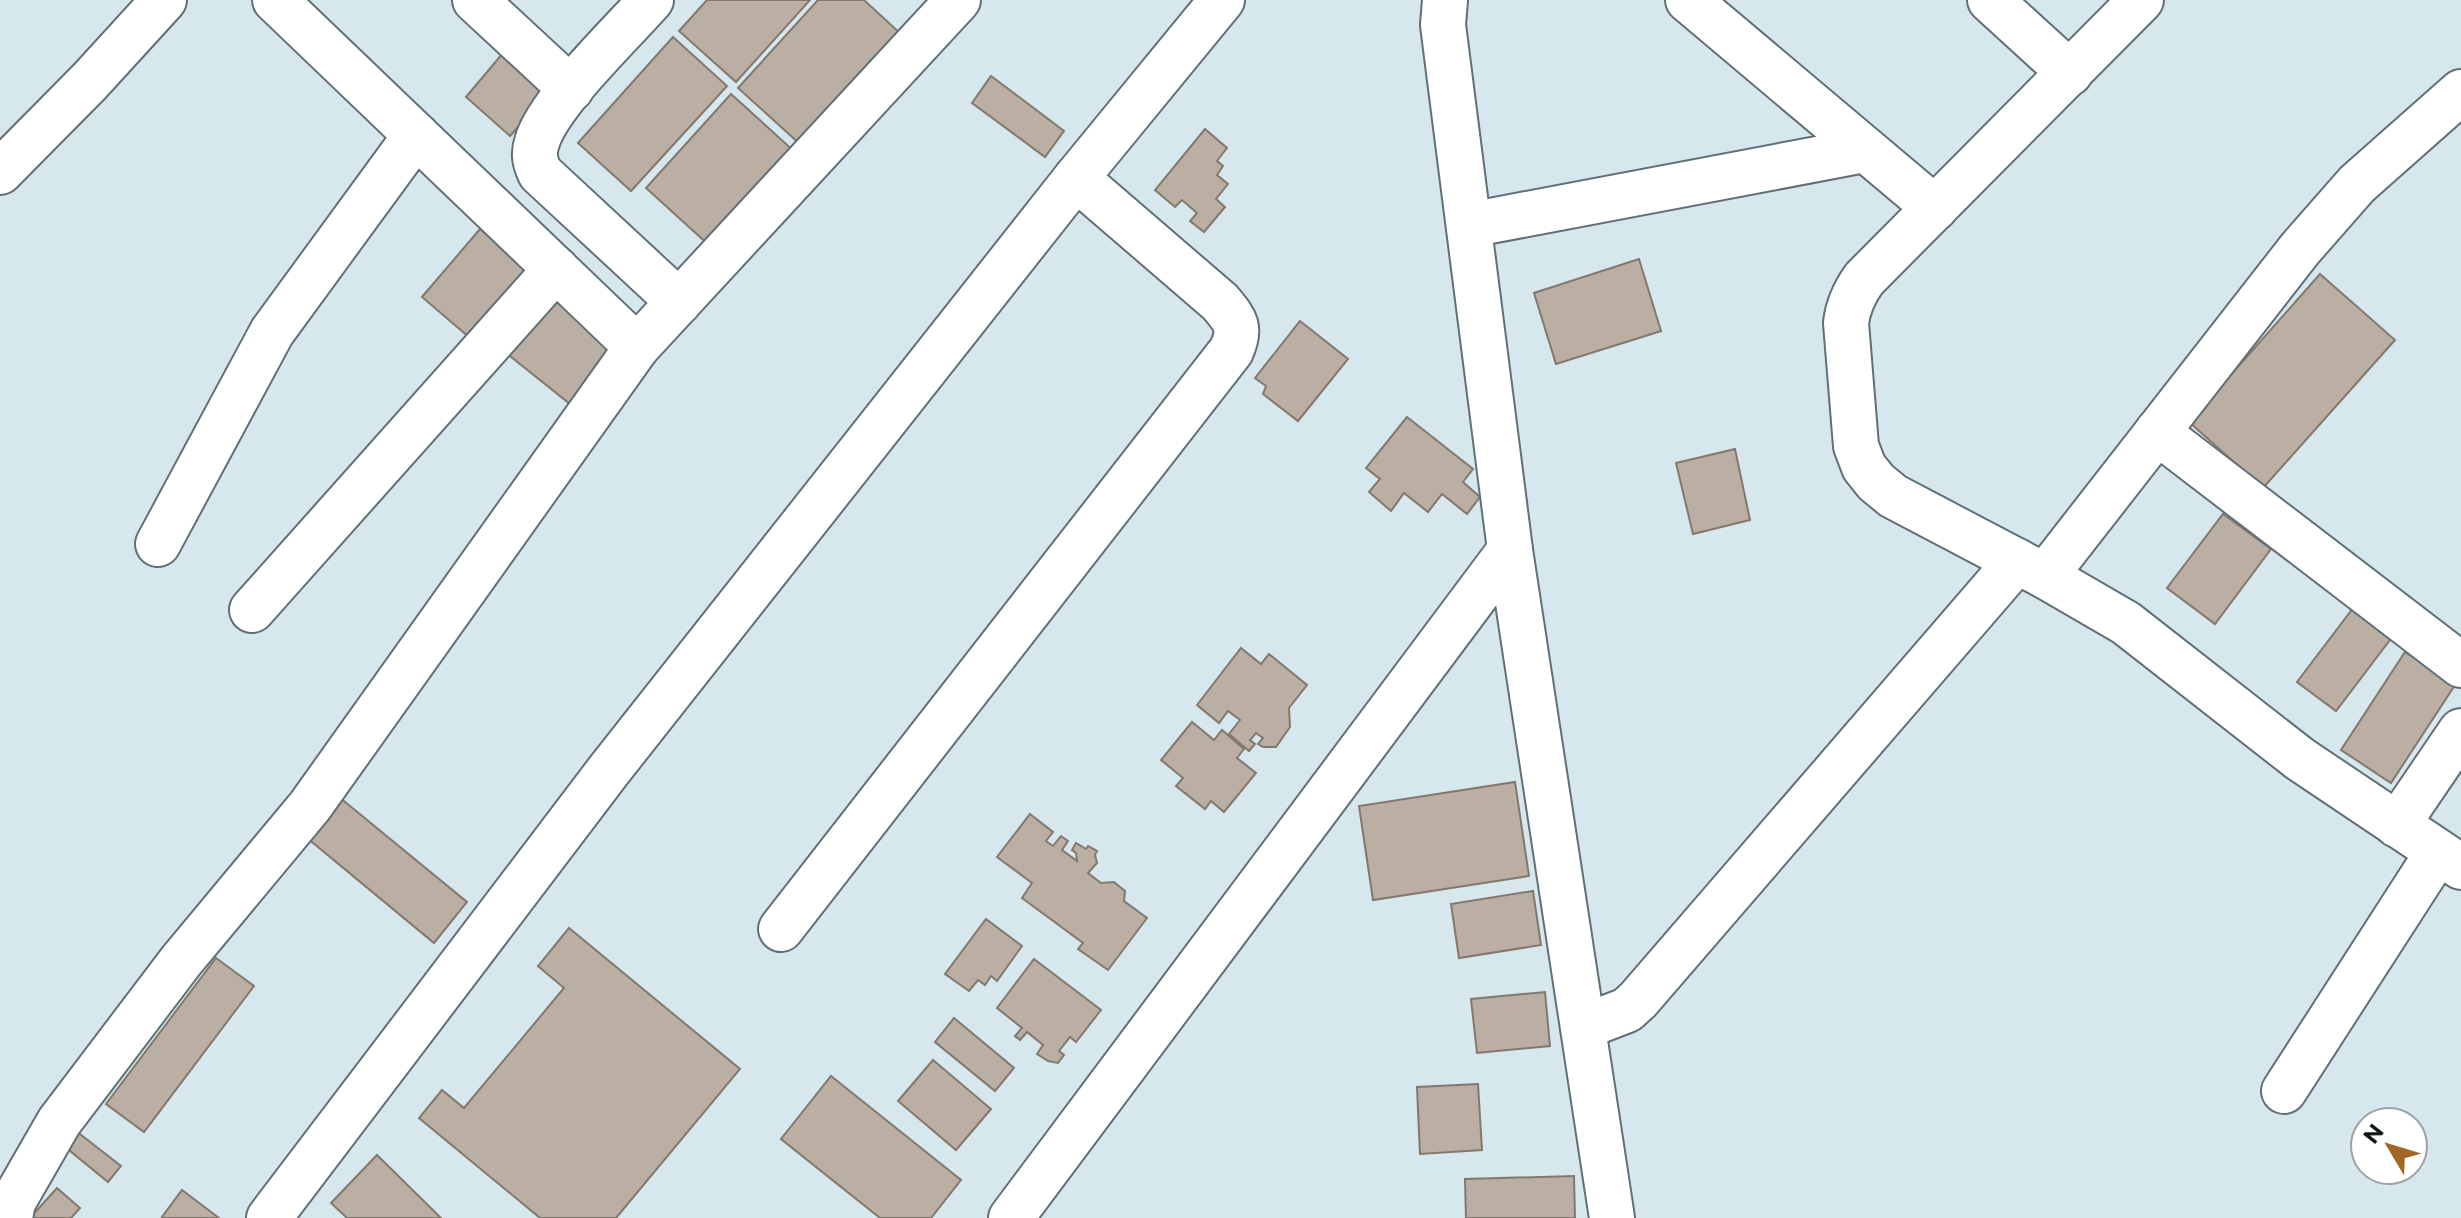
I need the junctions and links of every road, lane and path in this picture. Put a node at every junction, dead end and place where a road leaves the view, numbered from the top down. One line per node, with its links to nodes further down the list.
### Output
1 (164, 0): 16 (street)
2 (275, 0): 14 (street)
3 (475, 0): 12 (street)
4 (651, 0): 12 (street)
5 (958, 0): 21 (street)
6 (1222, 0): 17 (street)
7 (1445, 0): 19 (street)
8 (1688, 0): 15 (street)
9 (1990, 0): 11 (street)
10 (2141, 0): 11 (street)
11 (2070, 73): 18 (street)
12 (571, 89): 21 (street)
13 (2461, 92): 23 (street)
14 (416, 135): 20 (street); 24 (street)
15 (1865, 150): 18 (street); 19 (street)
16 (0, 172)
17 (1076, 178): 32 (street); 36 (street)
18 (1935, 208): 26 (street)
19 (1469, 225): 25 (street)
20 (556, 269): 22 (street); 27 (street)
21 (679, 302): 22 (street)
22 (637, 347): 35 (street)
23 (2157, 432): 26 (street); 28 (street)
24 (158, 544)
25 (1510, 550): 33 (street); 37 (street)
26 (2031, 569): 30 (street); 33 (street)
27 (252, 610)
28 (2461, 665)
29 (2461, 731): 30 (street)
30 (2397, 825): 31 (street)
31 (2450, 860): 34 (street)
32 (781, 929)
33 (1583, 1027): 38 (street)
34 (2284, 1091)
35 (5, 1218)
36 (269, 1218)
37 (1011, 1218)
38 (1612, 1218)

